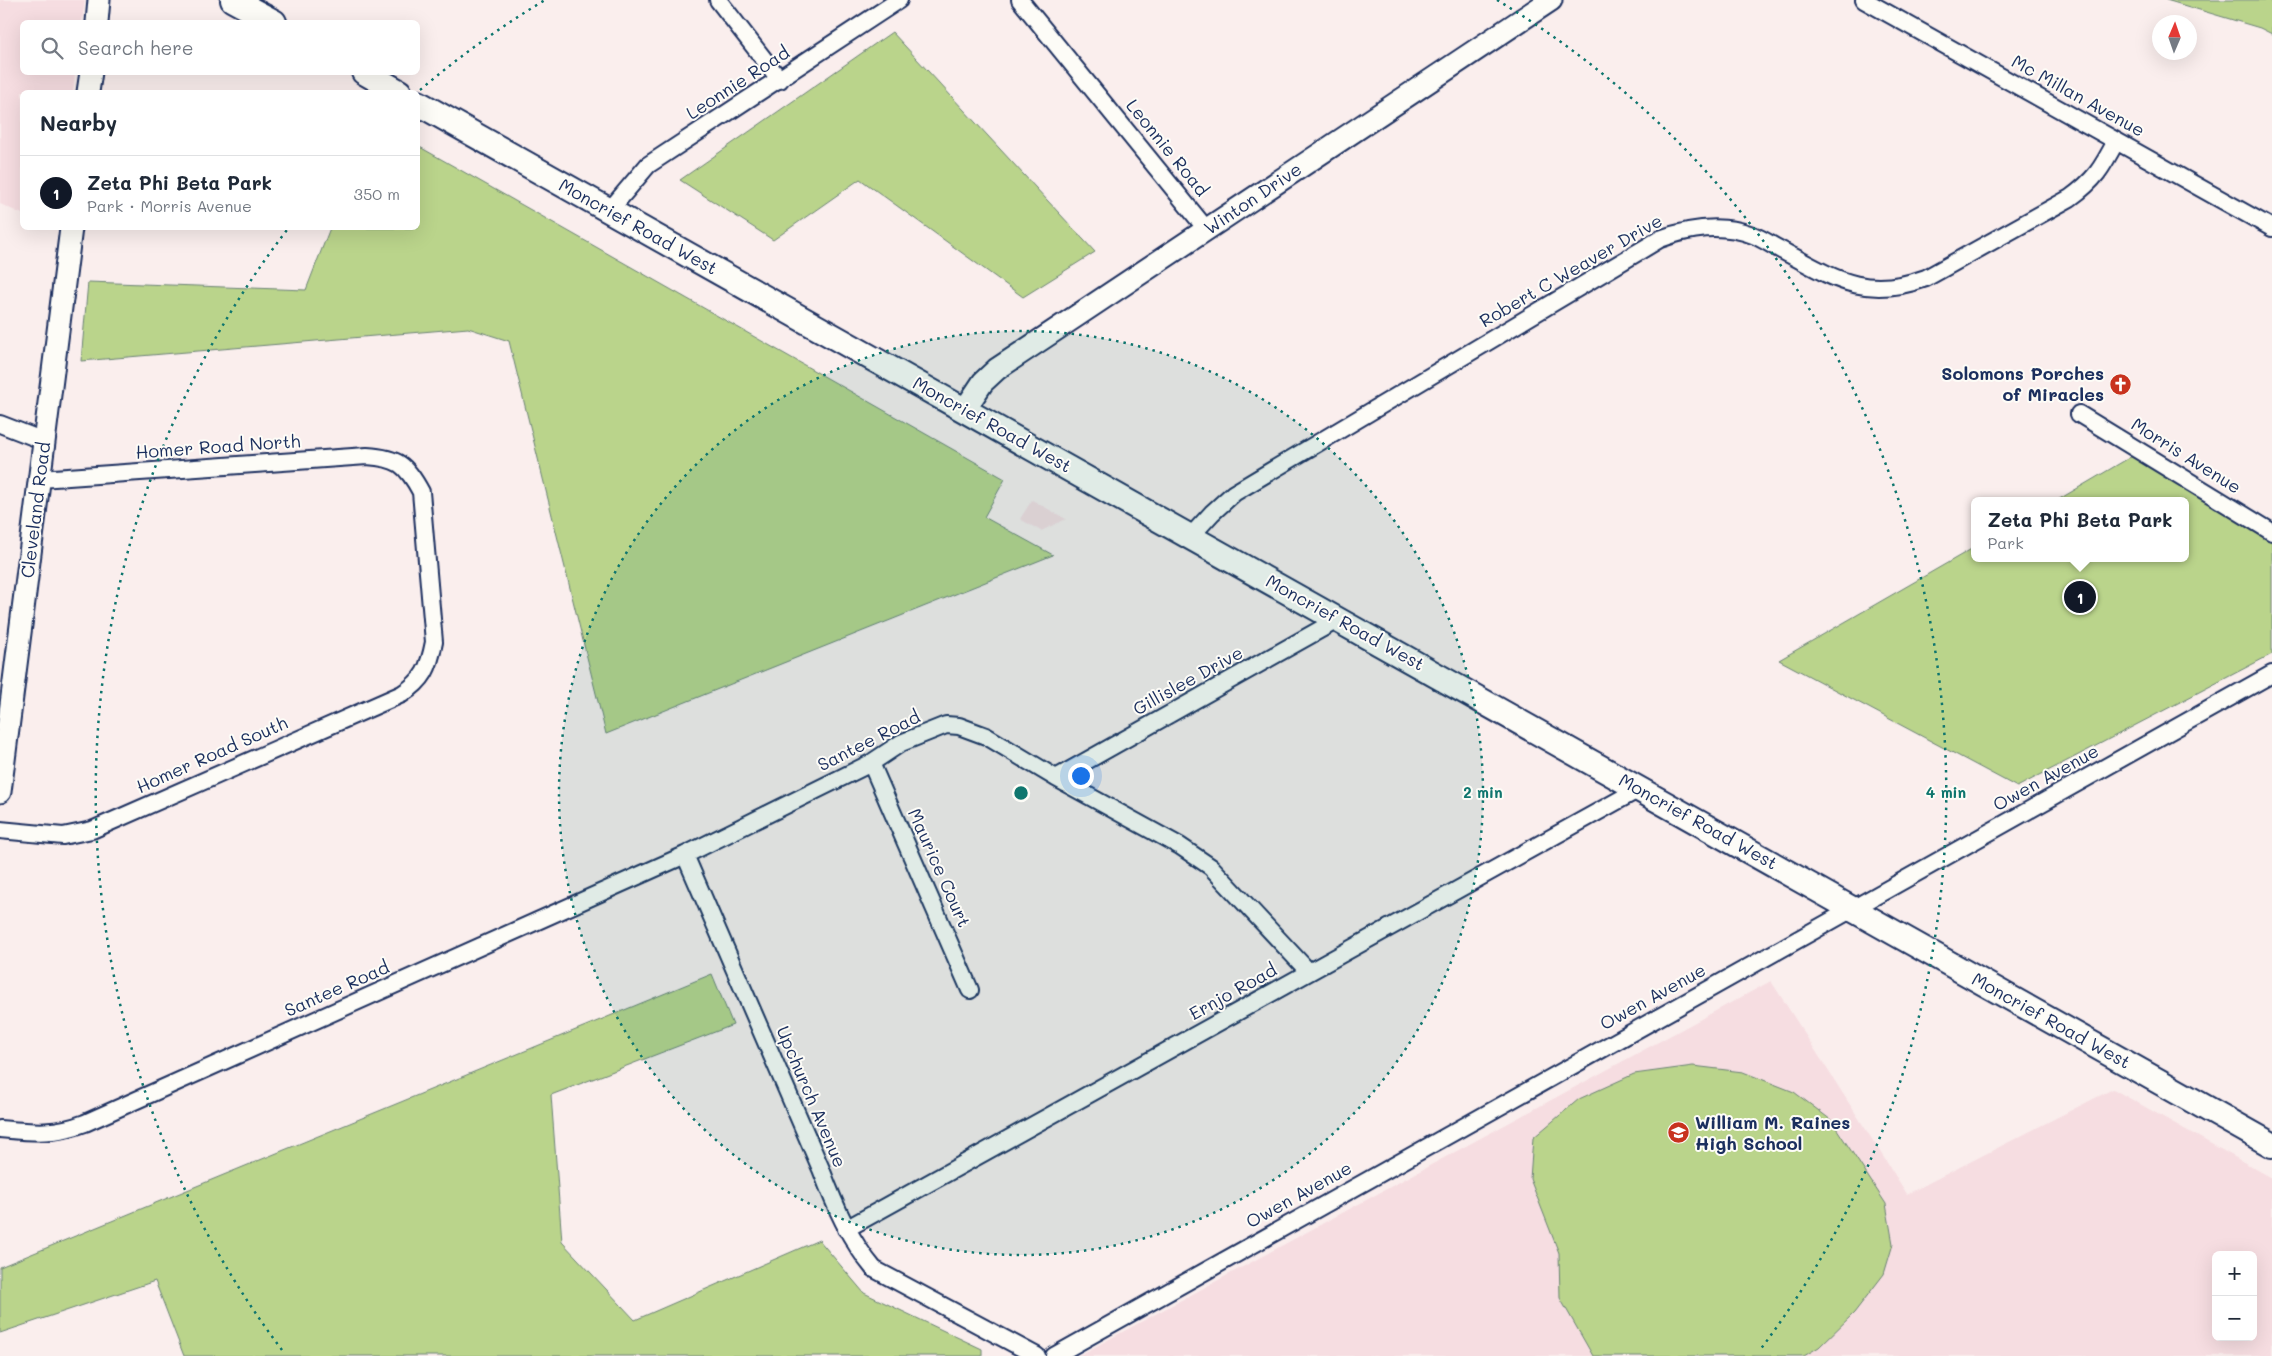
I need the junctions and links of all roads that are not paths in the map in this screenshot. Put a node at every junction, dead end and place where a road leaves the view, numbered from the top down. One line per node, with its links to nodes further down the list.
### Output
1 (99, 0): 8 (street)
2 (233, 0): 9 (main road)
3 (718, 0): 12 (street)
4 (899, 0): 12 (street, Leonnie Road)
5 (1020, 0): 20 (street, Leonnie Road)
6 (1551, 0): 20 (street, Winton Drive)
7 (1864, 0): 16 (street, Mc Millan Avenue)
8 (97, 20)
9 (270, 20)
10 (91, 75): 13 (street)
11 (369, 75): 14 (main road)
12 (780, 80): 17 (street, Leonnie Road)
13 (88, 90)
14 (396, 90)
15 (420, 104): 17 (main road, Moncrief Road West)
16 (2116, 141): 18 (street, Mc Millan Avenue); 27 (street, Robert C Weaver Drive)
17 (609, 211): 21 (main road, Moncrief Road West)
18 (2272, 228)
19 (71, 230): 24 (street, Cleveland Road)
20 (1207, 230): 21 (street, Winton Drive)
21 (965, 409): 27 (main road, Moncrief Road West)
22 (2079, 414): 26 (street, Morris Avenue)
23 (0, 424): 24 (street)
24 (44, 442): 25 (street, Cleveland Road)
25 (40, 479): 29 (street, Homer Road North); 34 (street, Cleveland Road)
26 (2272, 532)
27 (1191, 536): 28 (main road, Moncrief Road West)
28 (1339, 619): 32 (street, Gillislee Drive); 33 (main road, Moncrief Road West)
29 (426, 671): 35 (street, Homer Road South)
30 (2272, 674): 37 (street, Owen Avenue)
31 (871, 763): 32 (street, Santee Road); 36 (street, Santee Road); 39 (street, Maurice Court)
32 (1056, 778): 38 (street, Santee Road)
33 (1639, 790): 37 (main road, Moncrief Road West); 38 (street, Ernjo Road)
34 (0, 792)
35 (0, 830)
36 (685, 856): 40 (street, Santee Road); 42 (street, Upchurch Avenue)
37 (1852, 909): 41 (main road, Moncrief Road West); 44 (street, Owen Avenue)
38 (1309, 972): 42 (street, Ernjo Road)
39 (970, 990)
40 (0, 1129)
41 (2272, 1145)
42 (846, 1229): 43 (street, Upchurch Avenue)
43 (1037, 1356)
44 (1054, 1356)

